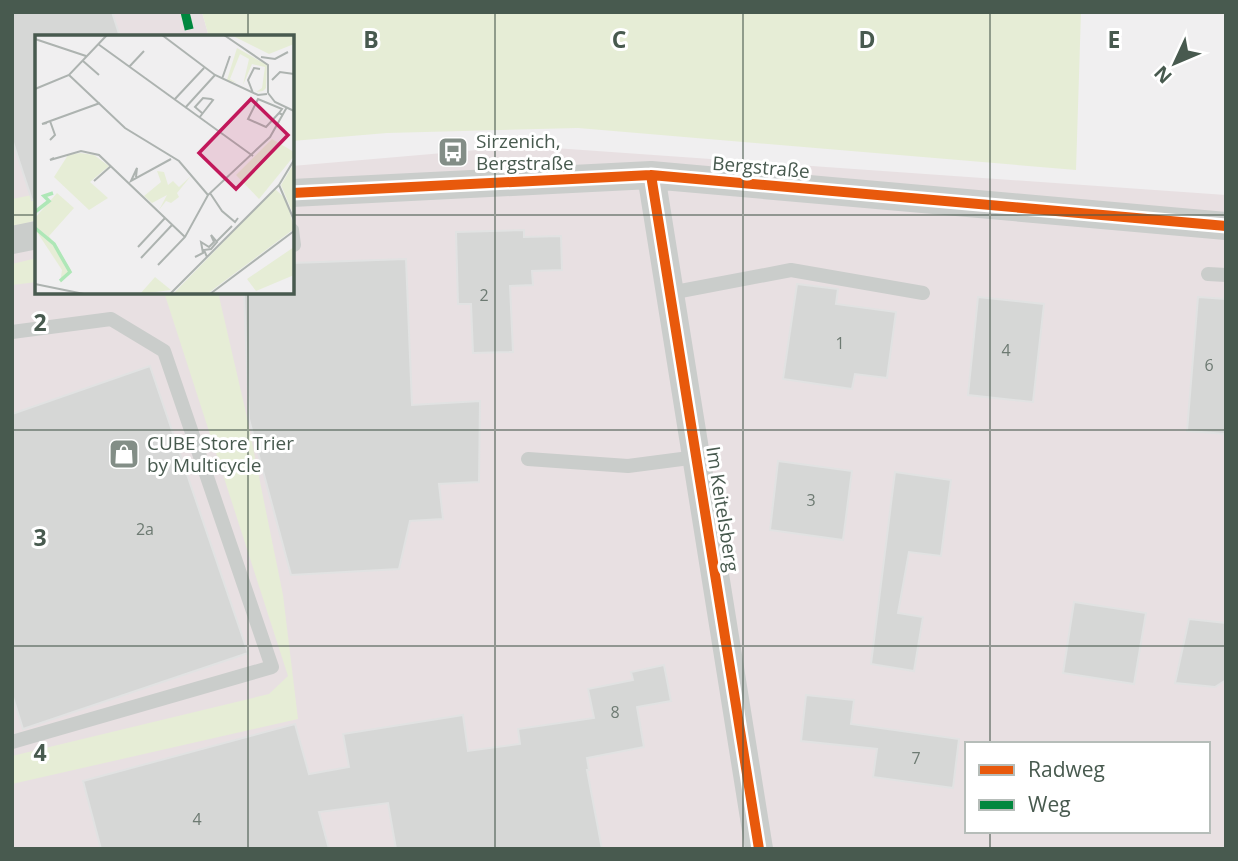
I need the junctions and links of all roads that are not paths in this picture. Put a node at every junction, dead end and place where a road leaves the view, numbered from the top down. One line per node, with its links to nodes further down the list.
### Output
1 (651, 175): 2 (street, Bergstraße); 3 (street, Bergstraße); 8 (street, Im Keitelsberg)
2 (294, 193)
3 (1226, 226)
4 (35, 235): 5 (street)
5 (12, 240)
6 (1208, 274): 7 (lane)
7 (1226, 275)
8 (670, 293): 9 (lane); 11 (street, Im Keitelsberg)
9 (922, 293)
10 (12, 332): 13 (lane)
11 (696, 457): 12 (lane); 14 (street, Im Keitelsberg)
12 (528, 459)
13 (12, 742)
14 (759, 849)

